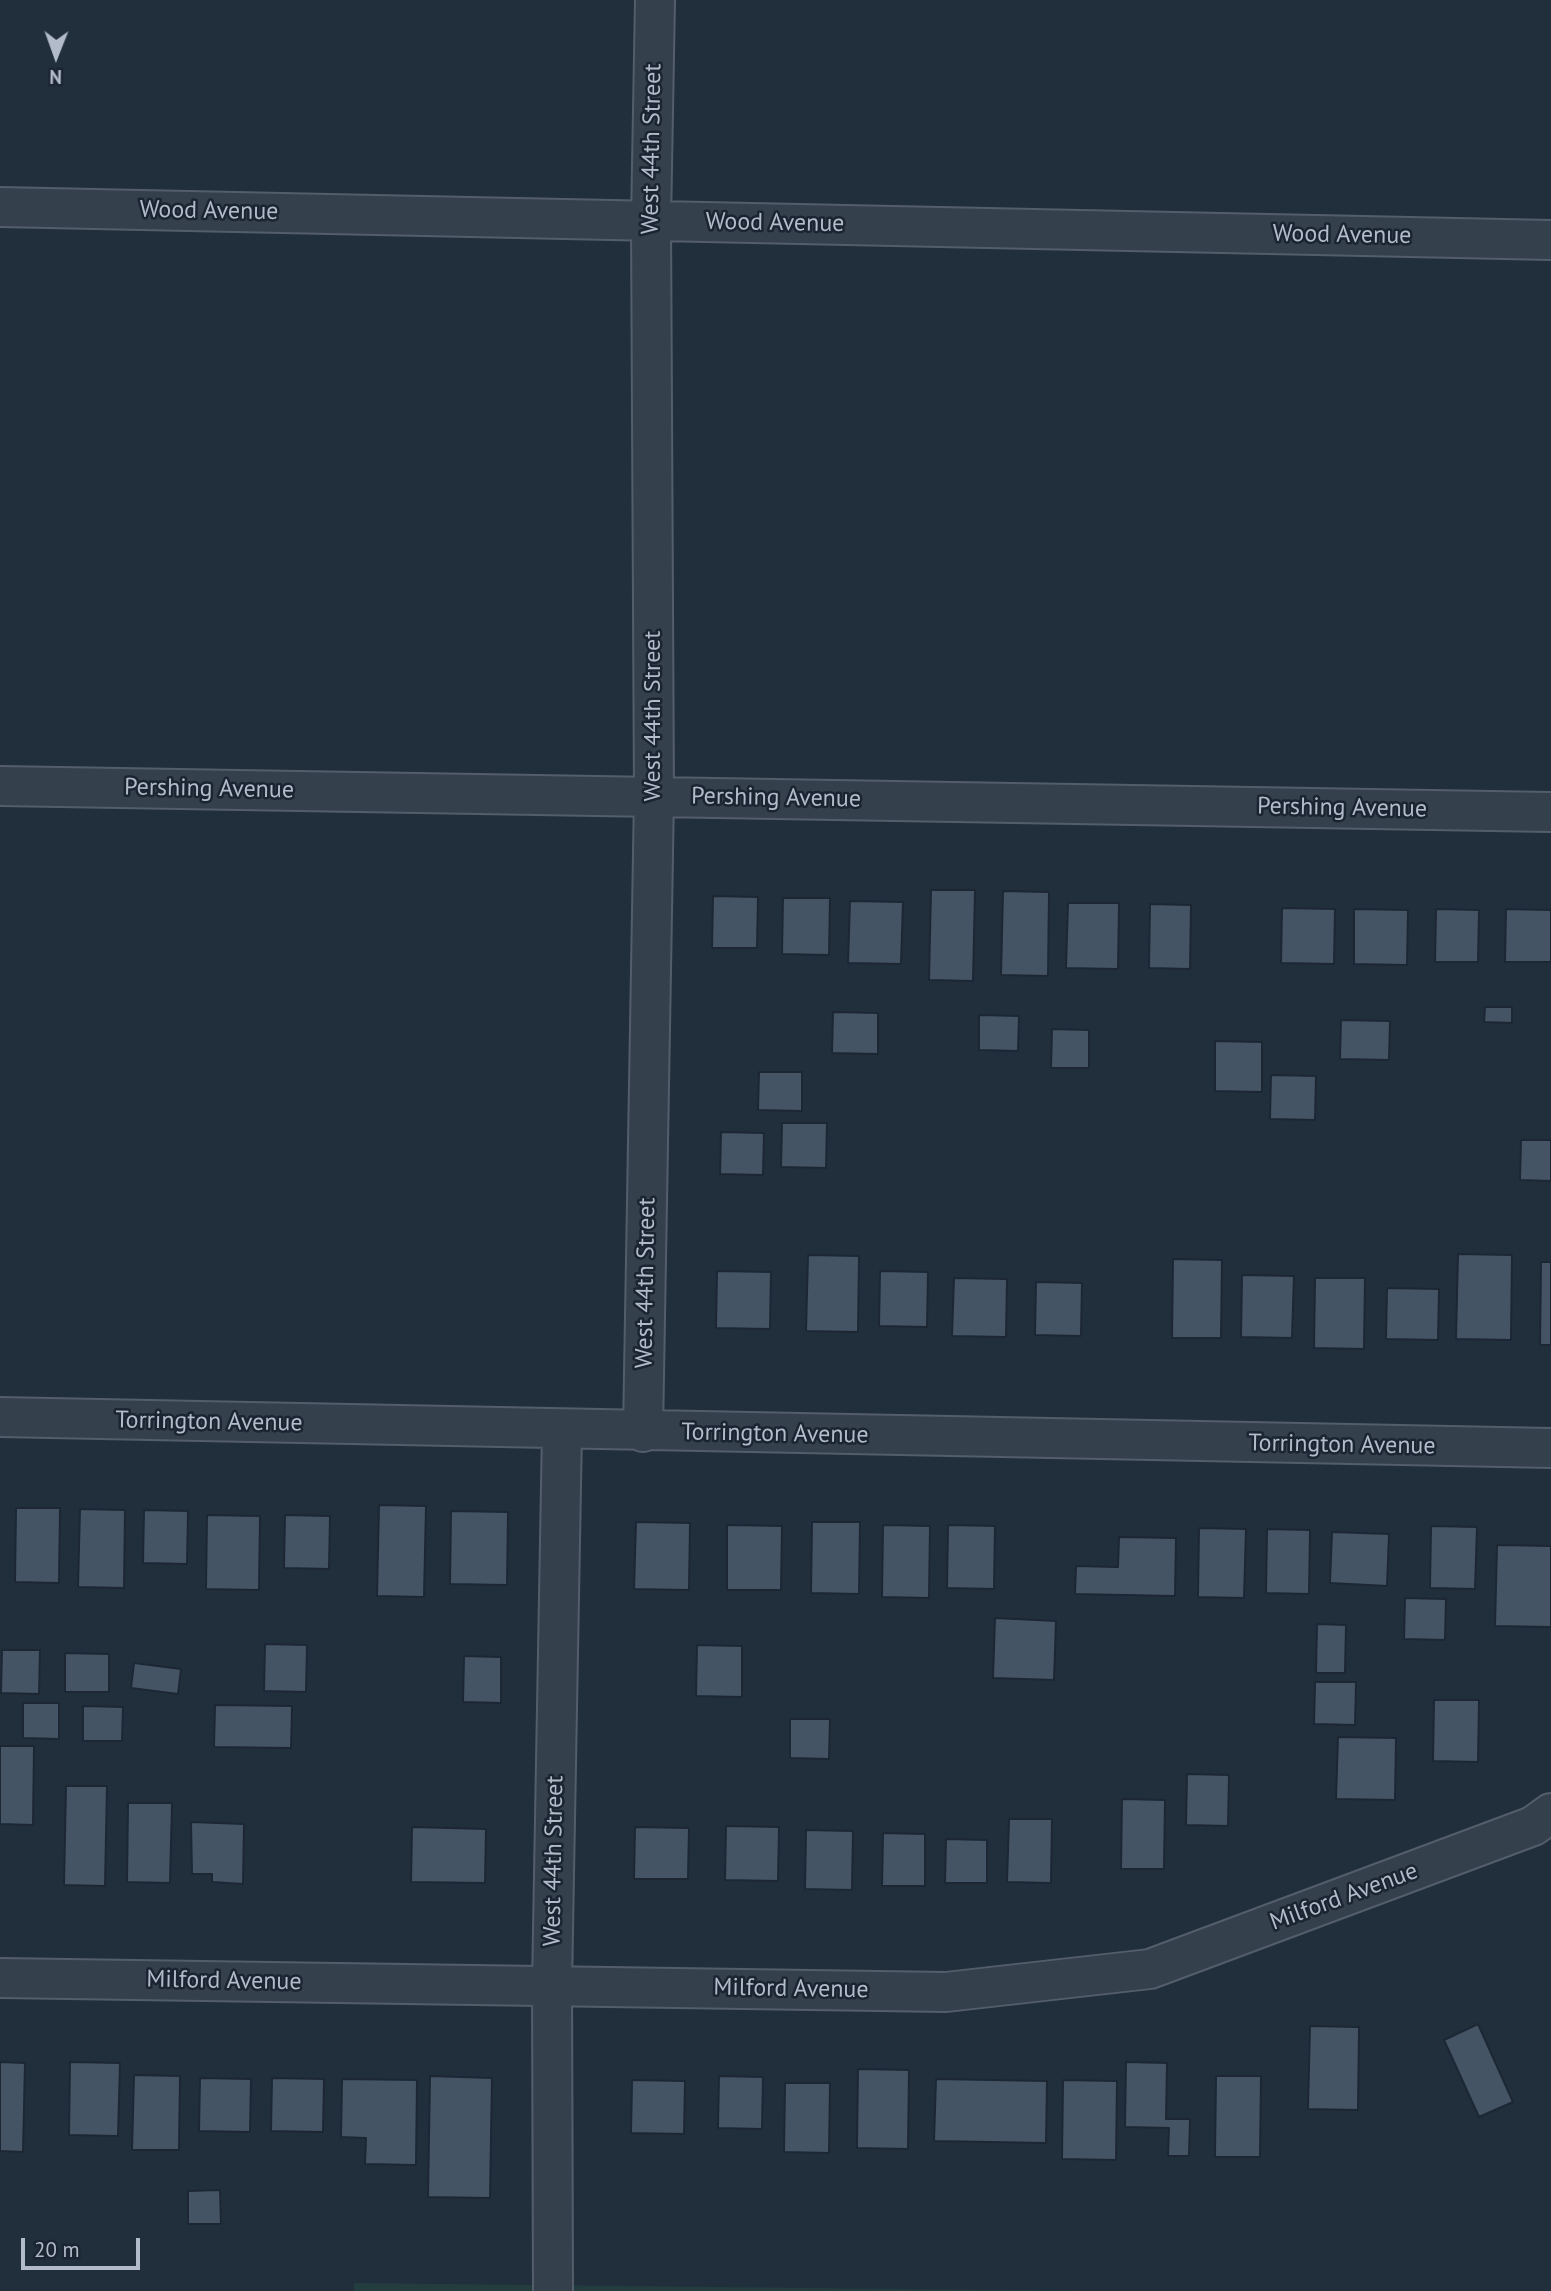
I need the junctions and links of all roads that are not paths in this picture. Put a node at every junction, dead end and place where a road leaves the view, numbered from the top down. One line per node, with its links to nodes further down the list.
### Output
1 (655, 0): 3 (street, West 44th Street)
2 (0, 207): 3 (street, Wood Avenue)
3 (651, 222): 4 (street, Wood Avenue); 6 (street, West 44th Street)
4 (1551, 240)
5 (0, 786): 6 (street, Pershing Avenue)
6 (654, 796): 7 (street, Pershing Avenue); 10 (street, West 44th Street)
7 (1551, 812)
8 (0, 1417): 9 (street, Torrington Avenue)
9 (562, 1430): 10 (street, Torrington Avenue); 14 (street, West 44th Street)
10 (643, 1432): 11 (street, Torrington Avenue)
11 (1551, 1448)
12 (1551, 1813): 14 (street, Milford Avenue)
13 (0, 1978): 14 (street, Milford Avenue)
14 (552, 1985): 15 (street, West 44th Street)
15 (554, 2291)

